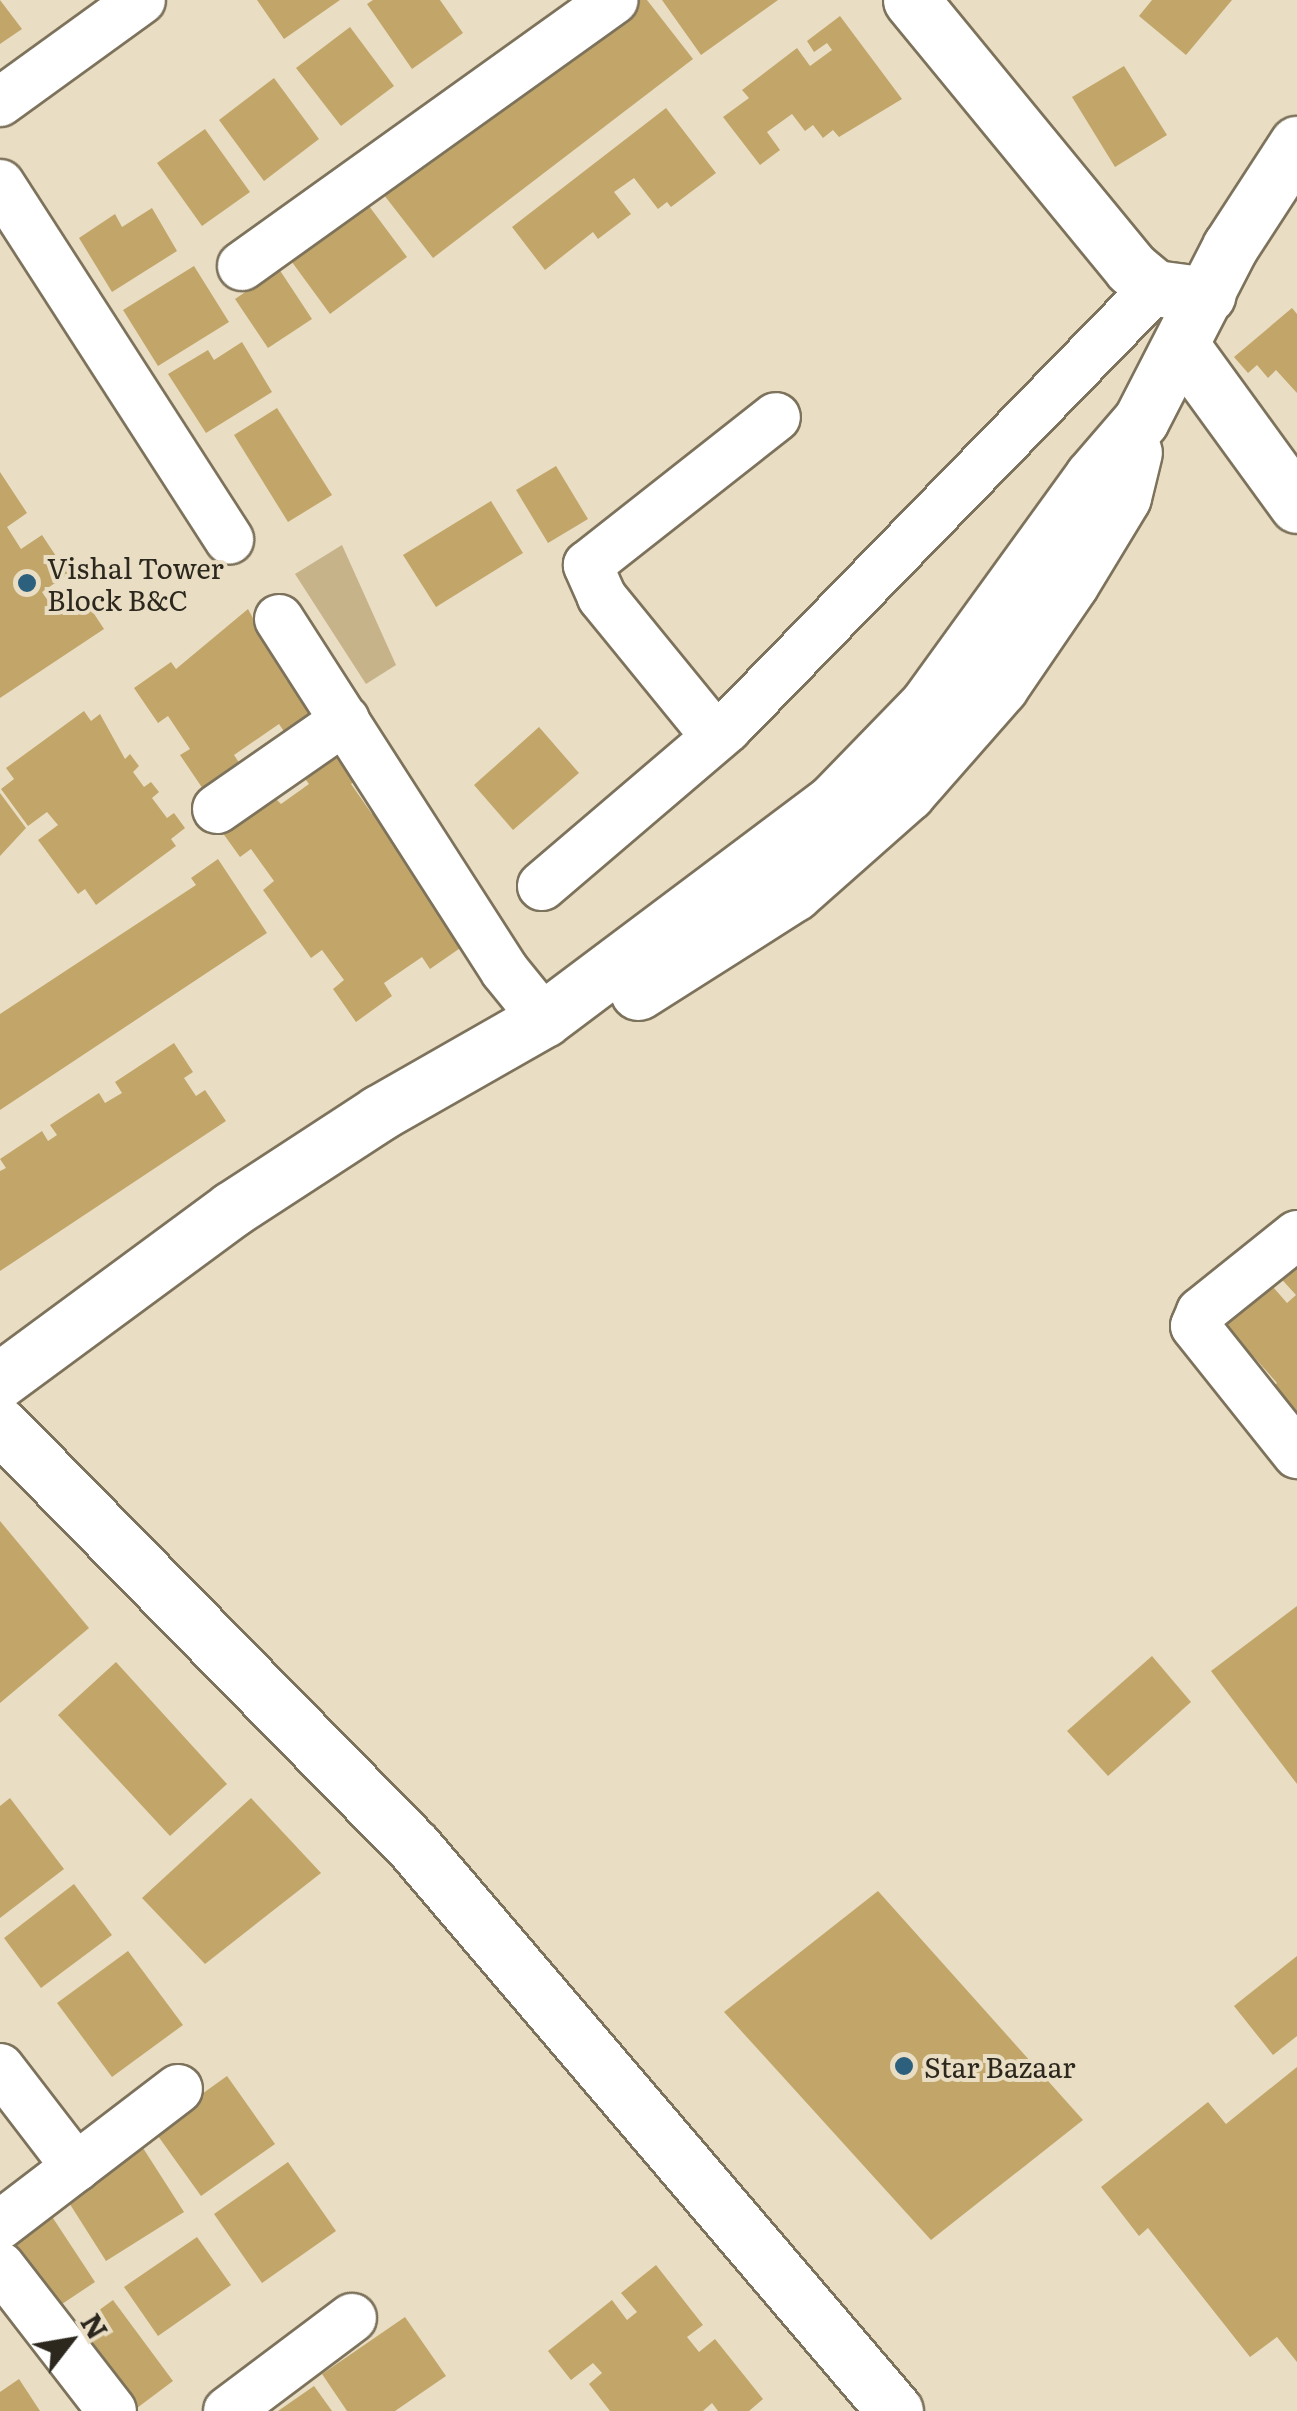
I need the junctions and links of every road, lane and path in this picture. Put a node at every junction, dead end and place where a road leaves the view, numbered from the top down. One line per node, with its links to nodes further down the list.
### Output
1 (141, 0): 4 (street)
2 (613, 0): 7 (street)
3 (912, 0): 8 (street)
4 (0, 102)
5 (1297, 144): 8 (street)
6 (0, 184): 12 (street)
7 (242, 266)
8 (1182, 292): 9 (street); 15 (street)
9 (1183, 348): 11 (street); 18 (street)
10 (776, 416): 15 (street)
11 (1297, 504)
12 (229, 540)
13 (280, 618): 14 (street)
14 (345, 720): 16 (street); 18 (street)
15 (716, 737): 17 (street)
16 (217, 809)
17 (542, 886)
18 (544, 1019): 20 (street)
19 (1297, 1235): 22 (street)
20 (0, 1380)
21 (0, 1425): 31 (street)
22 (1297, 1454)
23 (0, 2068): 25 (street)
24 (178, 2088): 25 (street)
25 (76, 2168): 26 (street)
26 (0, 2225)
27 (0, 2266): 29 (street)
28 (352, 2318): 30 (street)
29 (112, 2411)
30 (228, 2411)
31 (895, 2411)

